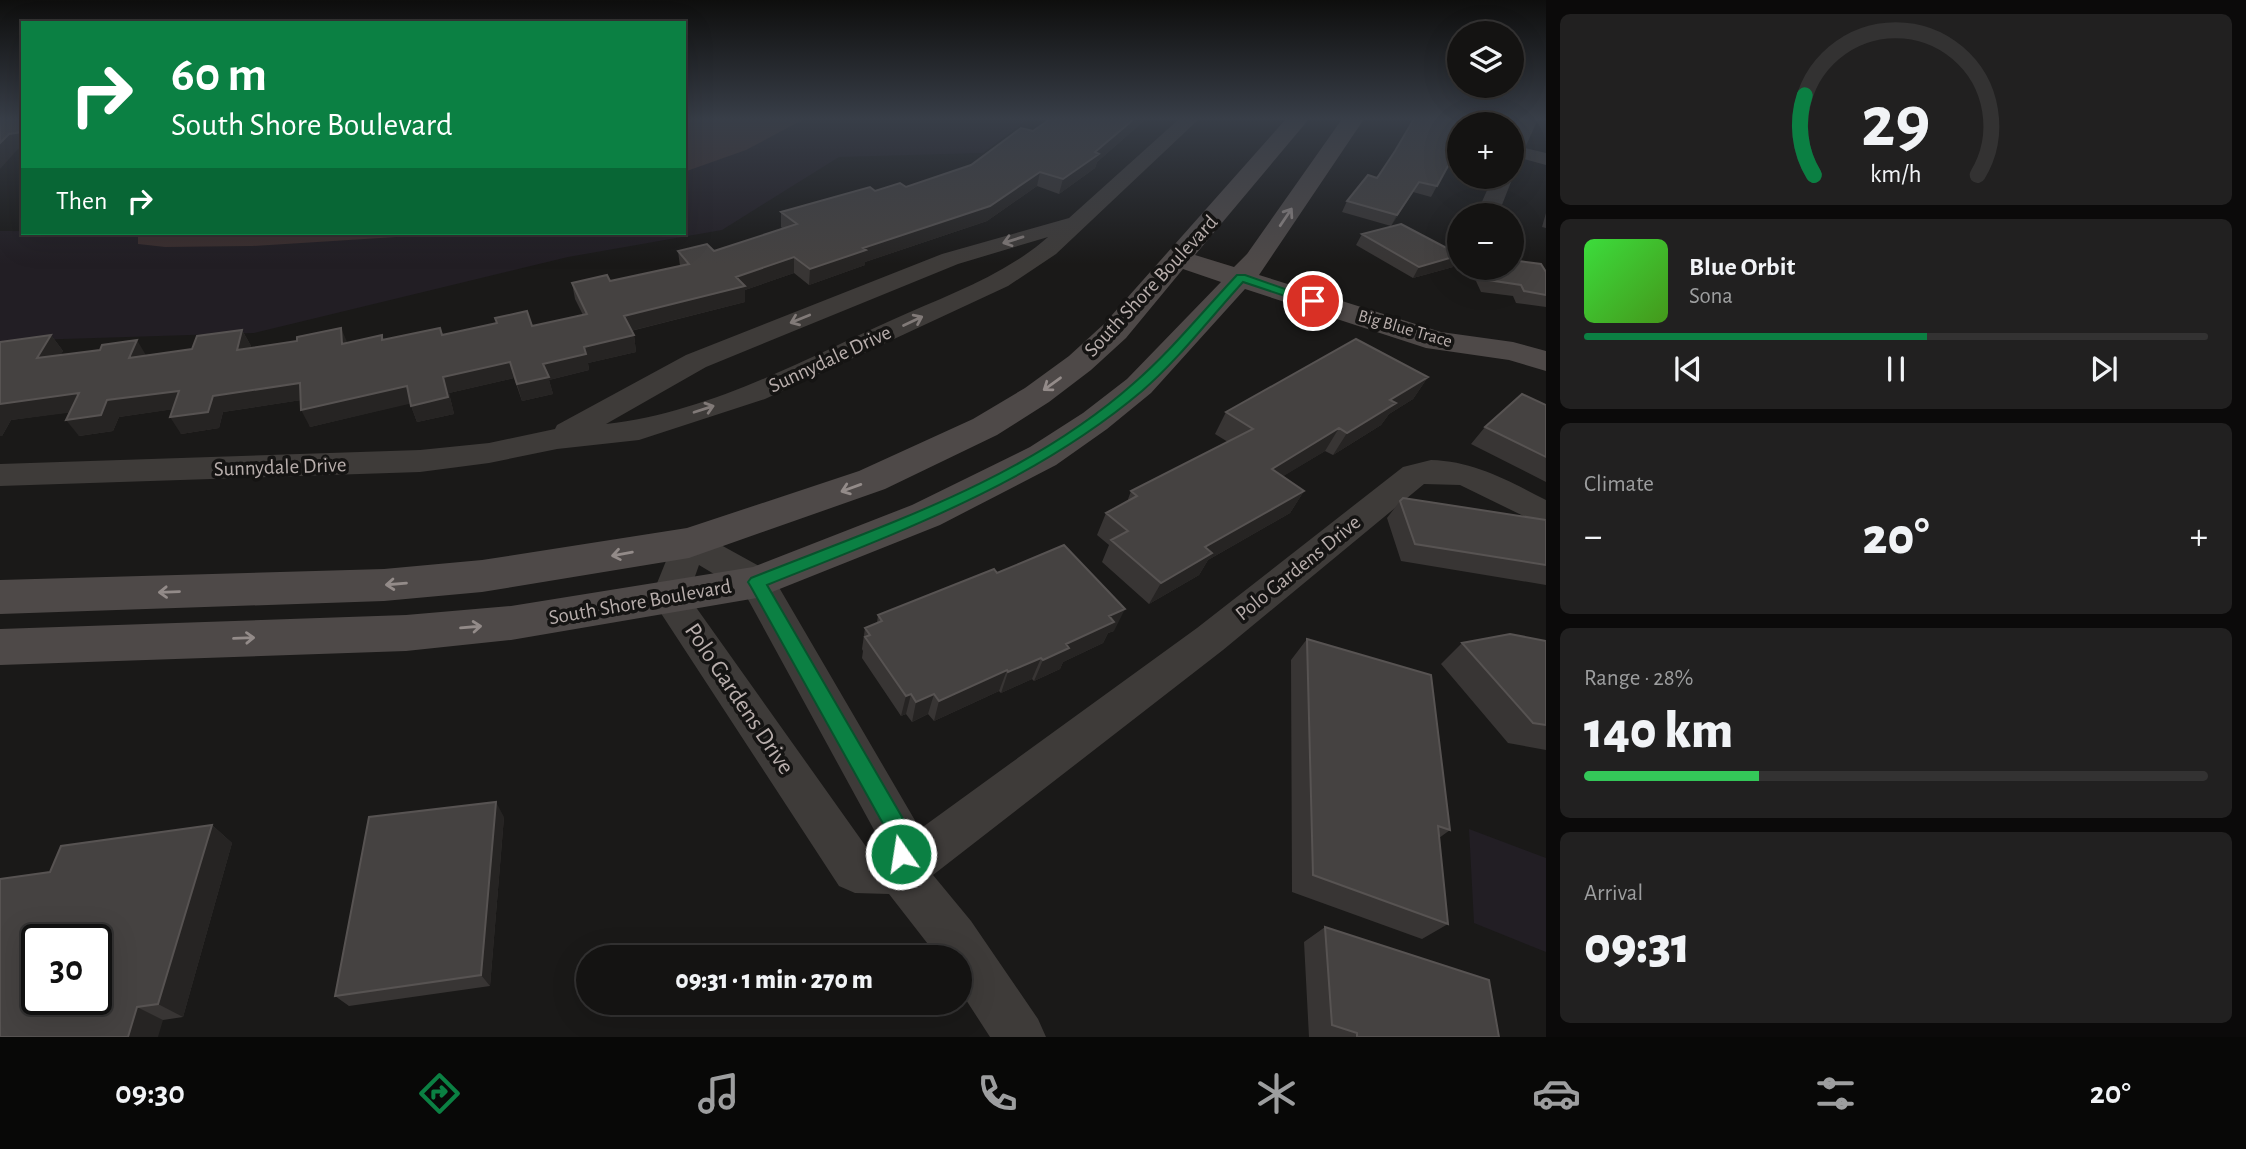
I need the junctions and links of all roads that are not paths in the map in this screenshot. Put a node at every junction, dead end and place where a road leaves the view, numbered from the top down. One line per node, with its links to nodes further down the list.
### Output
1 (1137, 167): 4 (street, Sunnydale Drive)
2 (1257, 167): 5 (street, South Shore Boulevard)
3 (1319, 167): 6 (street, South Shore Boulevard, one-way to 3)
4 (1079, 221): 8 (street, Sunnydale Drive, one-way to 8); 8 (street, Sunnydale Drive, one-way to 4)
5 (1186, 251): 6 (street, Big Blue Trace); 11 (street, South Shore Boulevard, one-way to 11)
6 (1249, 269): 7 (street, Big Blue Trace); 12 (street, South Shore Boulevard)
7 (1546, 361)
8 (557, 439): 9 (street, Sunnydale Drive)
9 (0, 475)
10 (1546, 515): 16 (street, Polo Gardens Drive)
11 (689, 543): 12 (street); 13 (street, South Shore Boulevard, one-way to 13); 14 (street)
12 (757, 582): 14 (street, South Shore Boulevard); 16 (street)
13 (0, 597)
14 (669, 598): 15 (street, South Shore Boulevard, one-way to 14); 16 (street, Polo Gardens Drive)
15 (0, 647)
16 (900, 872): 17 (street)
17 (1020, 1037)

